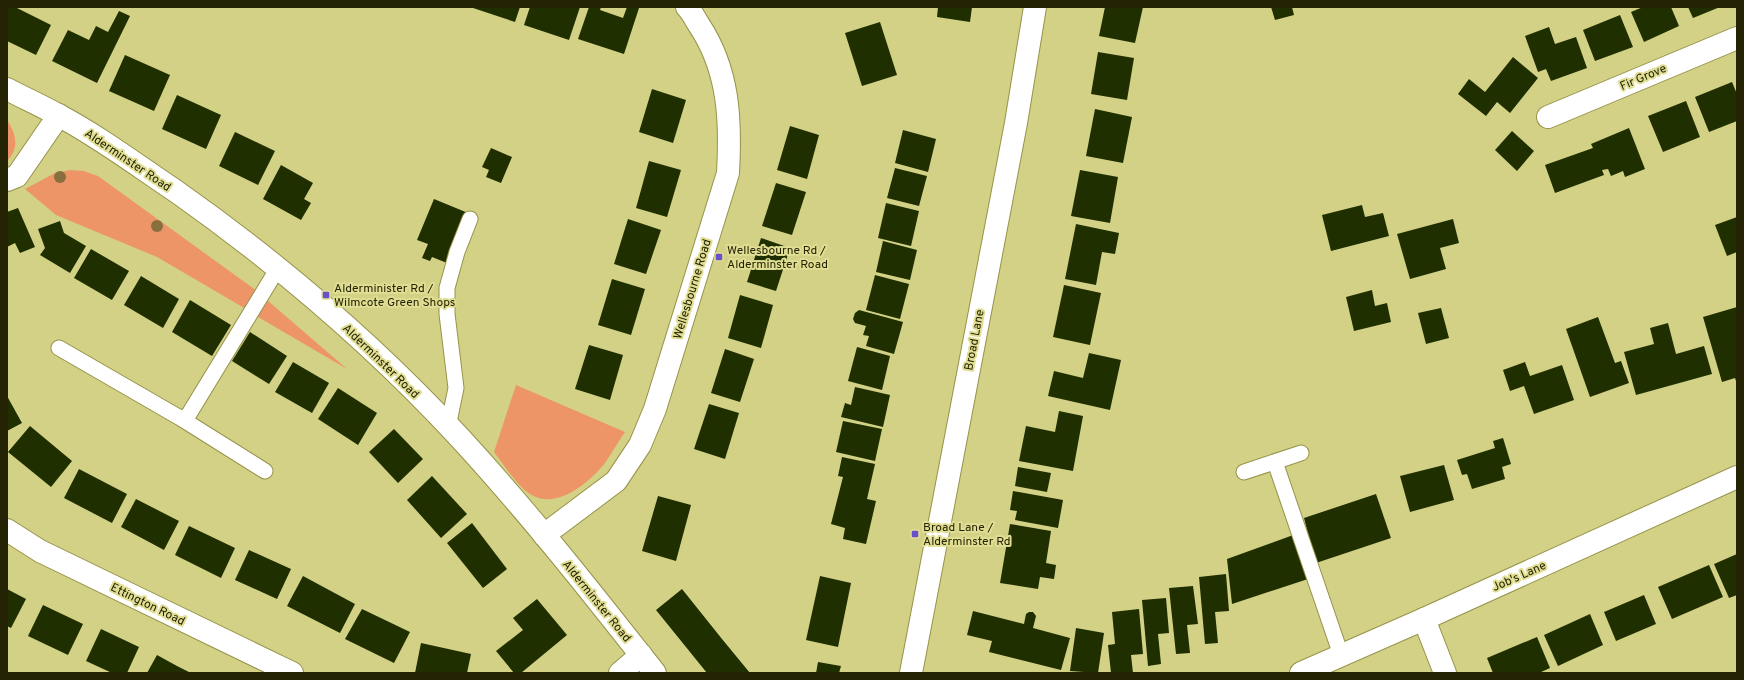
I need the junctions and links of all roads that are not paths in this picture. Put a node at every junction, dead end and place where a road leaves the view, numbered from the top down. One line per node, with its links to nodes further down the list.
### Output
1 (687, 7): 19 (street, Wellesbourne Road)
2 (1035, 7): 26 (street, Broad Lane)
3 (1737, 38): 6 (street, Fir Grove)
4 (7, 89): 5 (street, Alderminster Road)
5 (59, 115): 7 (street); 9 (street, Alderminster Road)
6 (1548, 117)
7 (7, 180)
8 (470, 219): 12 (lane)
9 (278, 268): 11 (lane); 12 (street, Alderminster Road)
10 (59, 348): 11 (lane)
11 (182, 419): 15 (lane)
12 (448, 427): 19 (street, Alderminster Road)
13 (1301, 453): 14 (lane)
14 (1275, 462): 16 (lane); 22 (lane)
15 (265, 471)
16 (1244, 472)
17 (1737, 477): 20 (street, Job's Lane)
18 (7, 530): 23 (street, Ettington Road)
19 (544, 535): 21 (street, Alderminster Road)
20 (1424, 619): 22 (street, Job's Lane); 28 (street)
21 (641, 655): 24 (street); 25 (street, Alderminster Road)
22 (1341, 655): 27 (street, Job's Lane)
23 (292, 673)
24 (620, 673)
25 (655, 673)
26 (911, 673)
27 (1301, 673)
28 (1445, 673)

